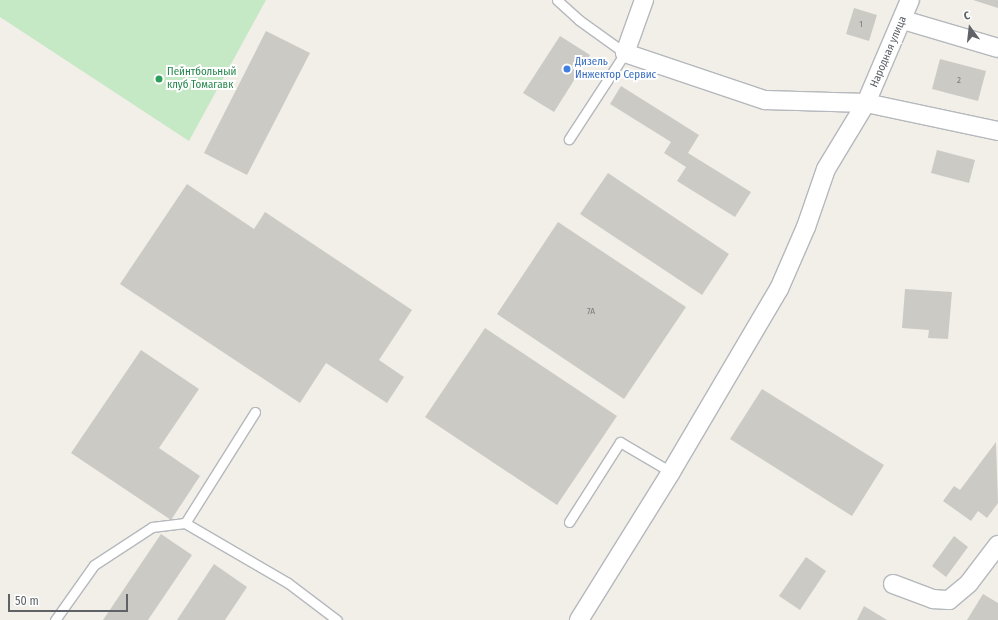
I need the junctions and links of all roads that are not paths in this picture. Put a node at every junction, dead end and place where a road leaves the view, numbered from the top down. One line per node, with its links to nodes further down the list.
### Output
1 (557, 0): 6 (lane)
2 (644, 0): 6 (street)
3 (910, 0): 4 (street, Народная улица)
4 (903, 20): 5 (street); 7 (street, Народная улица)
5 (998, 48)
6 (625, 53): 7 (street); 9 (lane)
7 (866, 103): 8 (street); 11 (street, Народная улица)
8 (998, 131)
9 (569, 139)
10 (255, 412): 13 (lane)
11 (671, 472): 12 (lane); 18 (street, Народная улица)
12 (569, 522)
13 (185, 523): 16 (lane); 17 (lane)
14 (998, 545): 15 (street)
15 (893, 584)
16 (55, 620)
17 (337, 620)
18 (579, 620)

